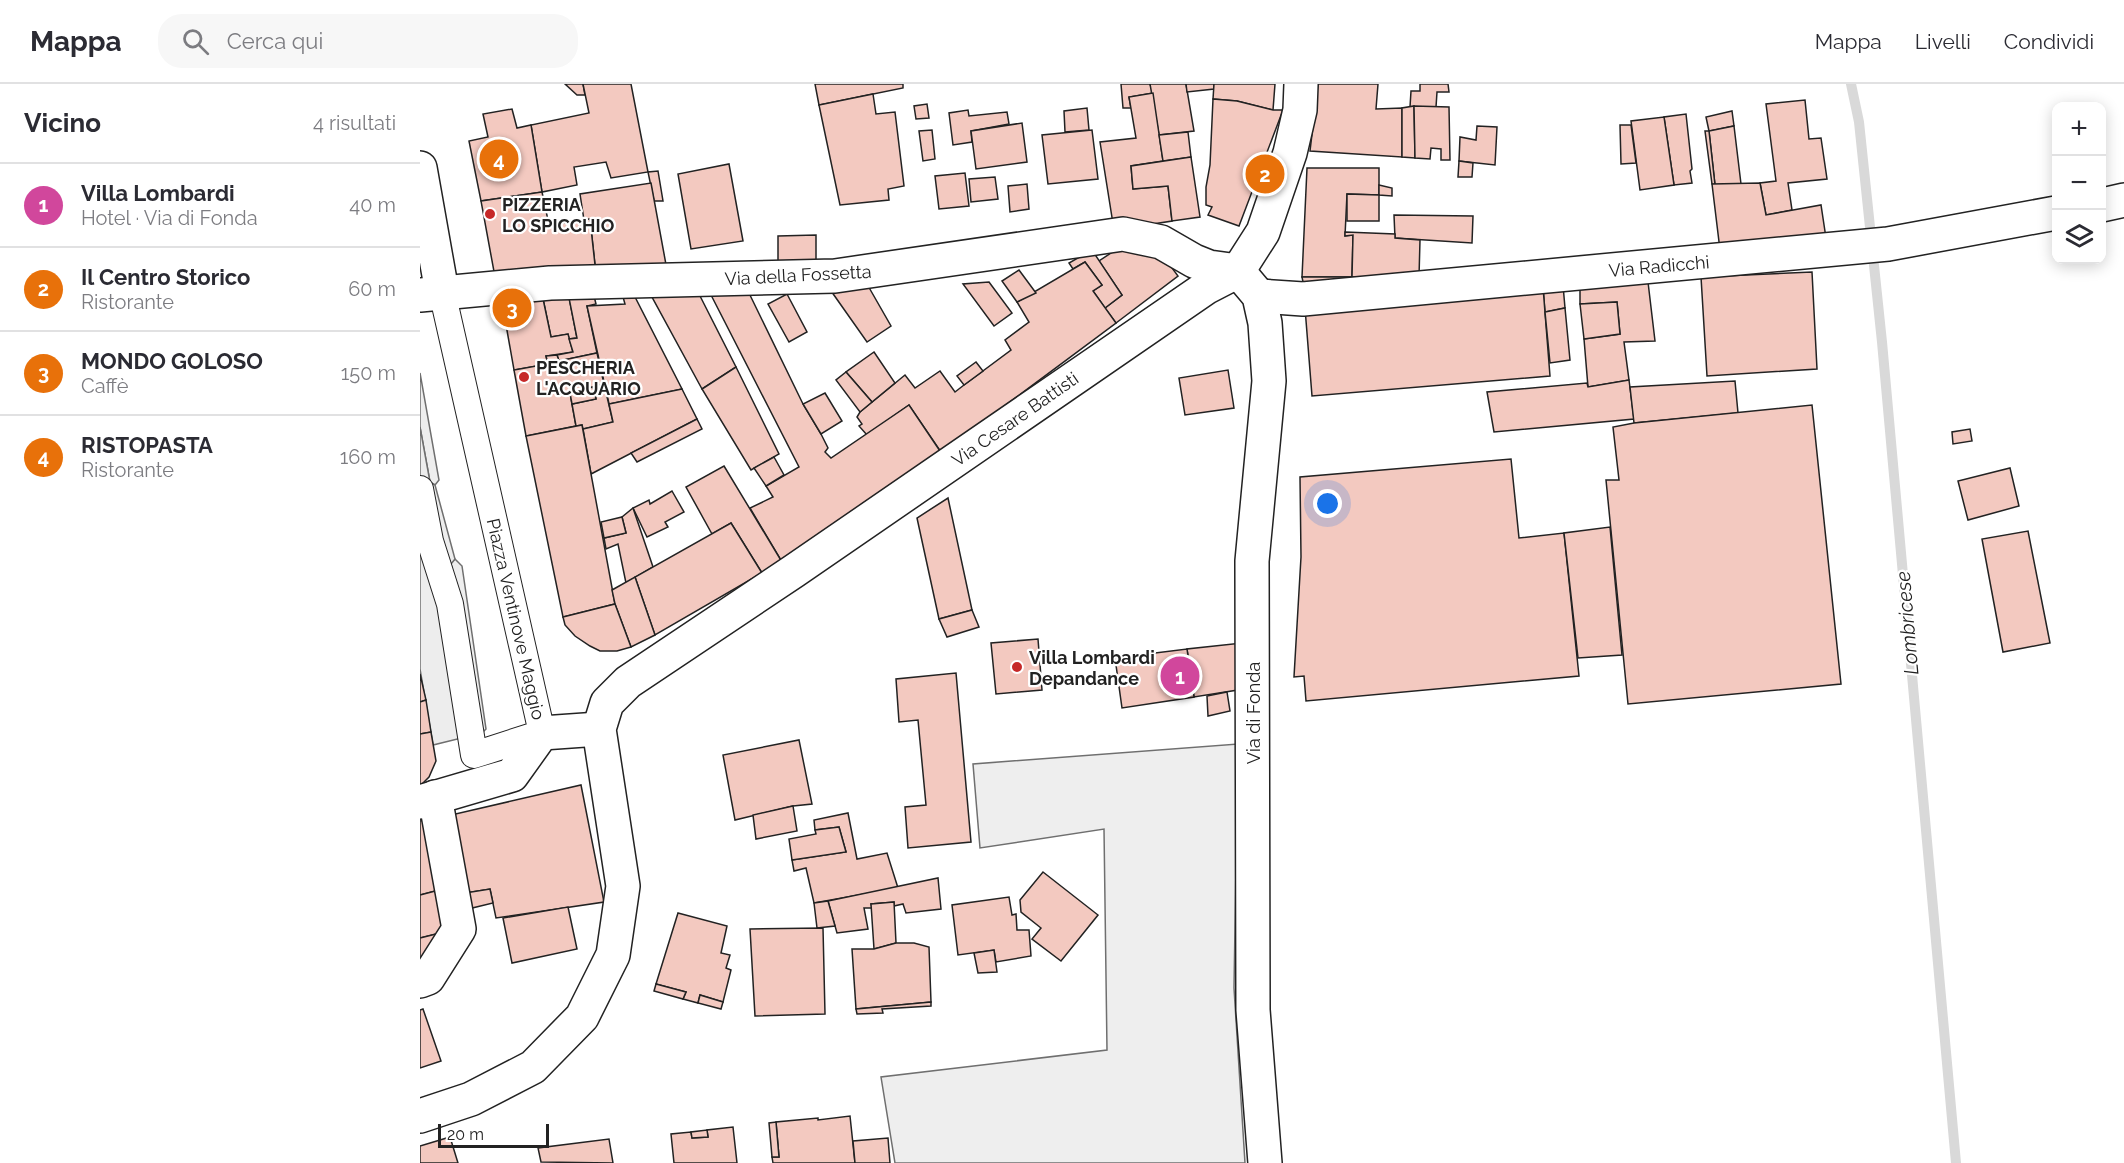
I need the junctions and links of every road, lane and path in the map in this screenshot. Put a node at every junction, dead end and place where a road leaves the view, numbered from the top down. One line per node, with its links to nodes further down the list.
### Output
1 (1301, 84): 6 (street)
2 (420, 168): 7 (street, Piazza Ventinove Maggio)
3 (2124, 200): 4 (street)
4 (2106, 203)
5 (2052, 214): 8 (street, Via Radicchi)
6 (1238, 271): 7 (street, Via della Fossetta); 8 (street, Via di Fonda); 11 (street, Via Cesare Battisti)
7 (431, 294): 12 (street, Piazza Ventinove Maggio)
8 (1259, 296): 16 (street, Via di Fonda)
9 (420, 489): 10 (street, Piazza Ventinove Maggio)
10 (425, 543): 12 (street, Piazza Ventinove Maggio)
11 (600, 729): 12 (street); 15 (street)
12 (542, 733): 13 (street)
13 (428, 799): 14 (street)
14 (420, 981)
15 (420, 1116)
16 (1265, 1163)

